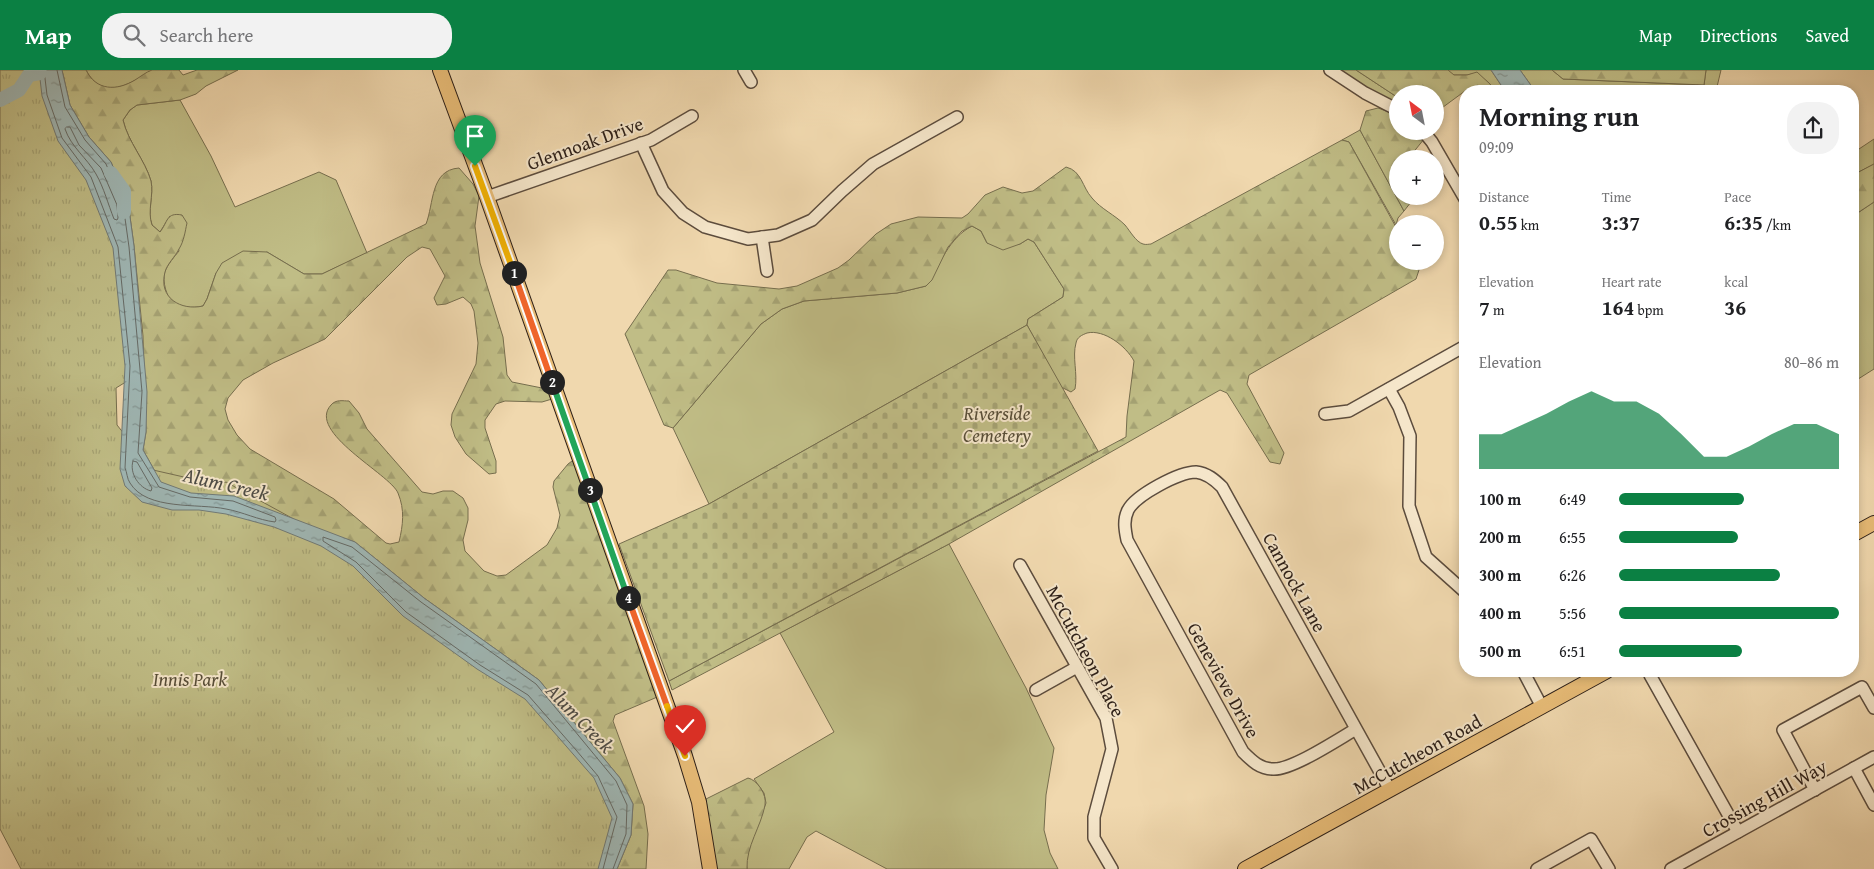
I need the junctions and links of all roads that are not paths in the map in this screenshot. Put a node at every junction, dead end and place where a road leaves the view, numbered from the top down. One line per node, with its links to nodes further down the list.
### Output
1 (440, 70): 11 (main road)
2 (744, 70): 4 (street)
3 (1330, 70): 5 (street)
4 (751, 82)
5 (1389, 106)
6 (692, 116): 9 (street, Glennoak Drive)
7 (957, 117): 12 (street)
8 (1430, 140): 10 (street)
9 (641, 143): 11 (street, Glennoak Drive); 12 (street)
10 (1459, 189)
11 (487, 197): 36 (main road)
12 (762, 237): 13 (street)
13 (767, 271)
14 (1459, 349): 15 (street)
15 (1389, 389): 16 (street); 21 (street)
16 (1325, 414)
17 (1128, 509): 29 (street, Cannock Lane); 29 (street, Genevieve Drive)
18 (1874, 523): 19 (main road)
19 (1859, 531)
20 (1020, 565): 22 (street, McCutcheon Place)
21 (1459, 587)
22 (1078, 667): 26 (street); 37 (street, McCutcheon Place)
23 (1526, 677): 27 (street)
24 (1596, 677): 27 (main road, McCutcheon Road)
25 (1651, 677): 35 (street)
26 (1036, 690)
27 (1542, 707): 32 (main road, McCutcheon Road)
28 (1874, 708): 33 (street)
29 (1356, 730): 32 (street, Cannock Lane)
30 (1874, 758): 31 (street, Crossing Hill Way)
31 (1854, 768): 33 (street, Crossing Hill Way); 34 (street)
32 (1390, 790): 38 (main road, McCutcheon Road)
33 (1816, 790): 35 (street, Crossing Hill Way)
34 (1874, 804)
35 (1738, 832): 41 (street, Crossing Hill Way)
36 (710, 869)
37 (1112, 869)
38 (1245, 869)
39 (1537, 869): 40 (street)
40 (1608, 869)
41 (1672, 869)

